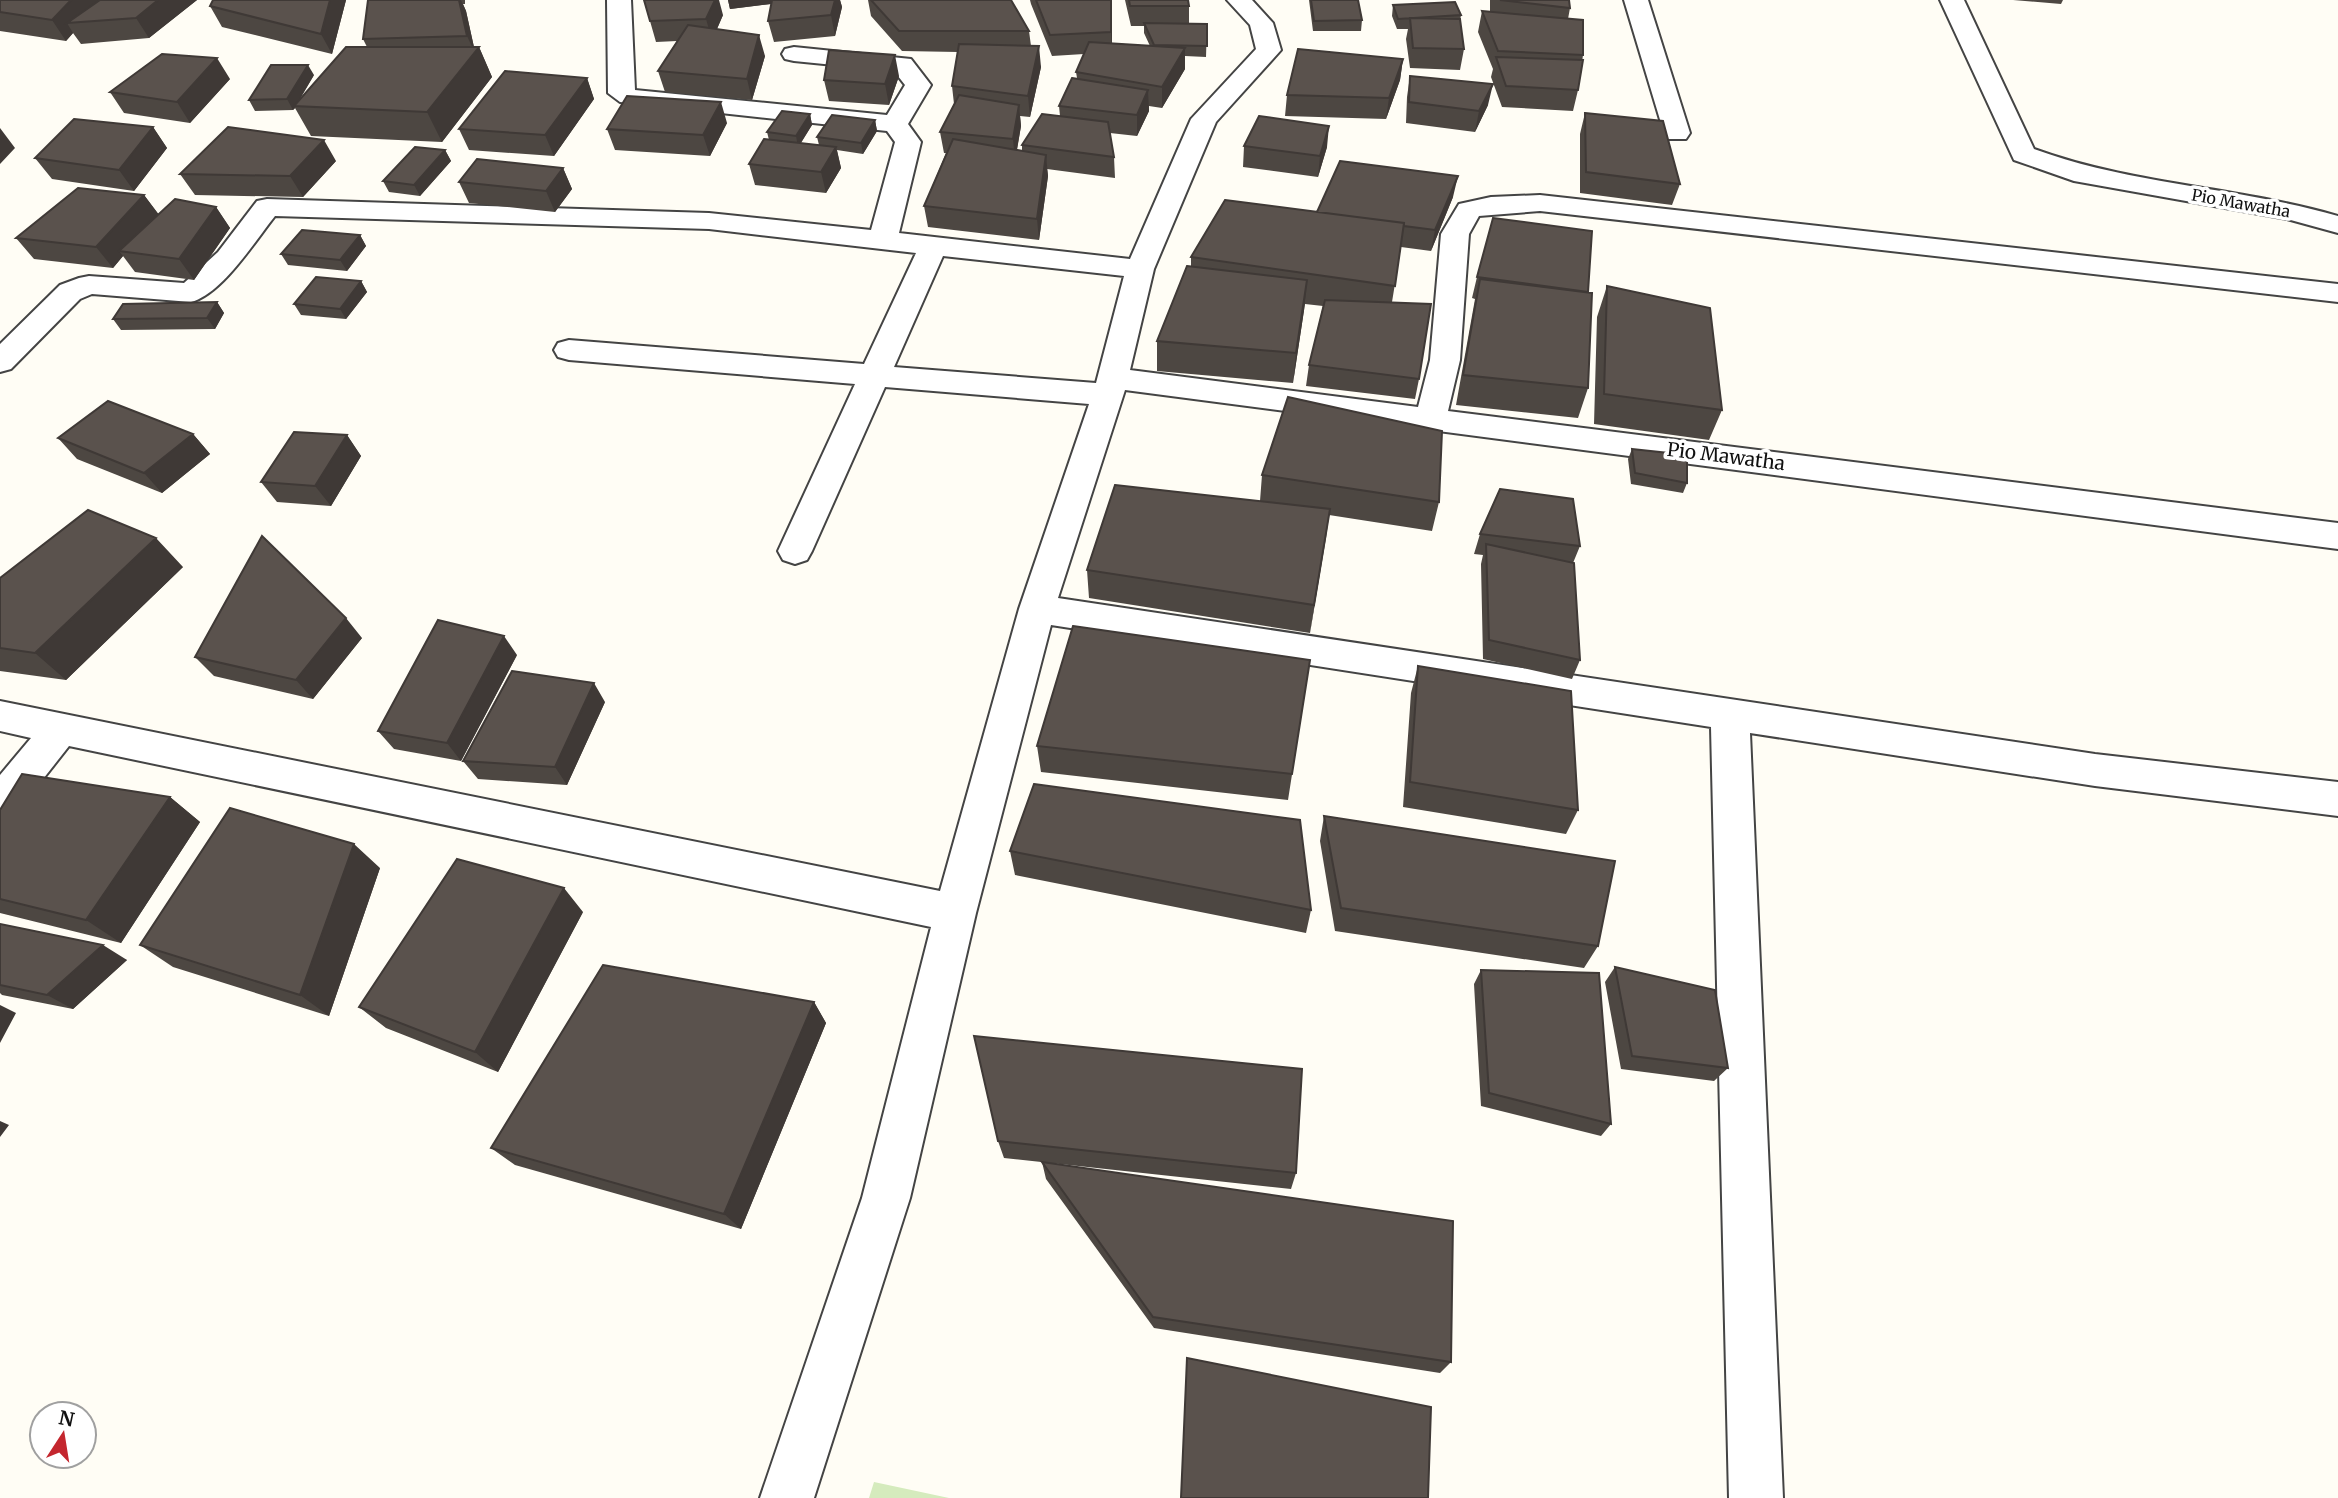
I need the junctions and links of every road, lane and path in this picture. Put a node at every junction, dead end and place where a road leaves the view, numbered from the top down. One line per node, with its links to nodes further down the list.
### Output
1 (619, 0): 6 (street)
2 (1239, 0): 11 (street)
3 (1636, 0): 7 (street)
4 (1952, 0): 8 (street, Pio Mawatha)
5 (794, 54): 6 (street)
6 (895, 124): 9 (street)
7 (1677, 132)
8 (2338, 225)
9 (883, 240): 10 (street); 14 (street)
10 (934, 245): 11 (street); 15 (street)
11 (1140, 269): 16 (street)
12 (2338, 293): 17 (street)
13 (569, 350): 15 (street, Pio Mawatha)
14 (0, 362)
15 (874, 375): 16 (street, Pio Mawatha); 19 (street)
16 (1111, 386): 17 (street, Pio Mawatha); 20 (street)
17 (1430, 421): 18 (street, Pio Mawatha)
18 (2338, 536)
19 (795, 551)
20 (1037, 609): 21 (street); 26 (street)
21 (1730, 713): 24 (street); 28 (street)
22 (0, 716): 23 (street)
23 (62, 727): 25 (street); 26 (street)
24 (2338, 800)
25 (0, 804)
26 (955, 913): 27 (street)
27 (787, 1498)
28 (1756, 1498)

